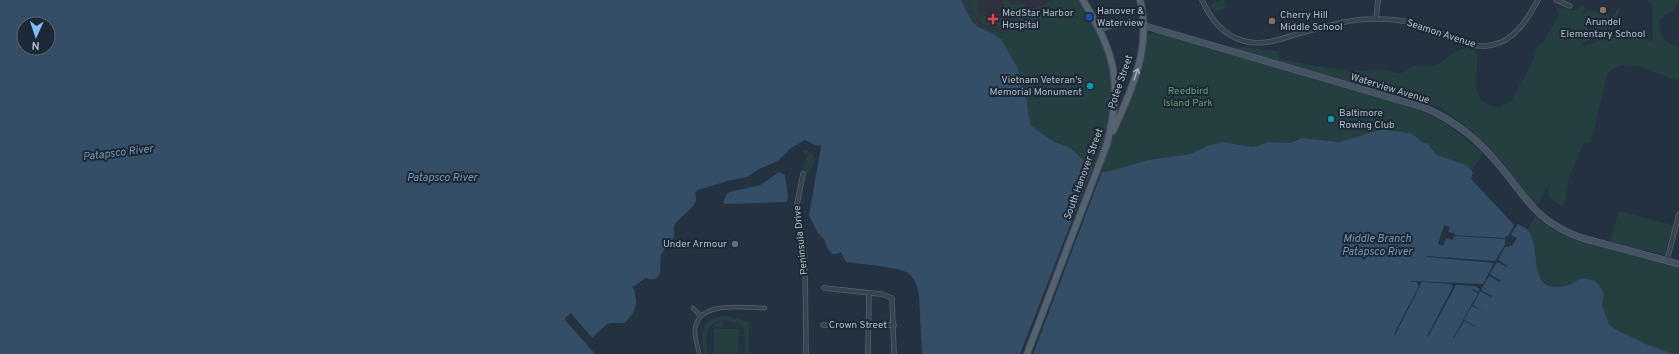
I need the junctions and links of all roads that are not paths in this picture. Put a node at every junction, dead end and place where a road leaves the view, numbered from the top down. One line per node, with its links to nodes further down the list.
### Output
1 (1083, 0): 10 (main road, South Hanover Street)
2 (1140, 0): 9 (main road, Potee Street)
3 (1202, 0): 8 (street, Seamon Avenue)
4 (1378, 0): 8 (street)
5 (1538, 0): 8 (street, Seamon Avenue)
6 (1556, 0): 7 (street)
7 (1570, 6)
8 (1376, 19)
9 (1144, 25): 10 (main road, Waterview Avenue); 11 (main road, Potee Street, one-way to 9); 14 (main road, Waterview Avenue)
10 (1100, 29): 11 (main road, South Hanover Street)
11 (1107, 144): 28 (main road, South Hanover Street)
12 (803, 174): 25 (street, Peninsula Drive)
13 (1679, 214): 14 (street)
14 (1667, 260): 15 (main road, Waterview Avenue)
15 (1679, 264)
16 (824, 288): 17 (street)
17 (868, 293): 22 (street); 23 (street)
18 (693, 308): 20 (street)
19 (765, 308): 20 (street)
20 (701, 316): 24 (street)
21 (823, 324): 22 (street, Crown Street)
22 (868, 325): 23 (street, Crown Street); 26 (street)
23 (894, 325): 27 (street)
24 (699, 354)
25 (806, 354)
26 (868, 354)
27 (894, 354)
28 (1027, 354)

